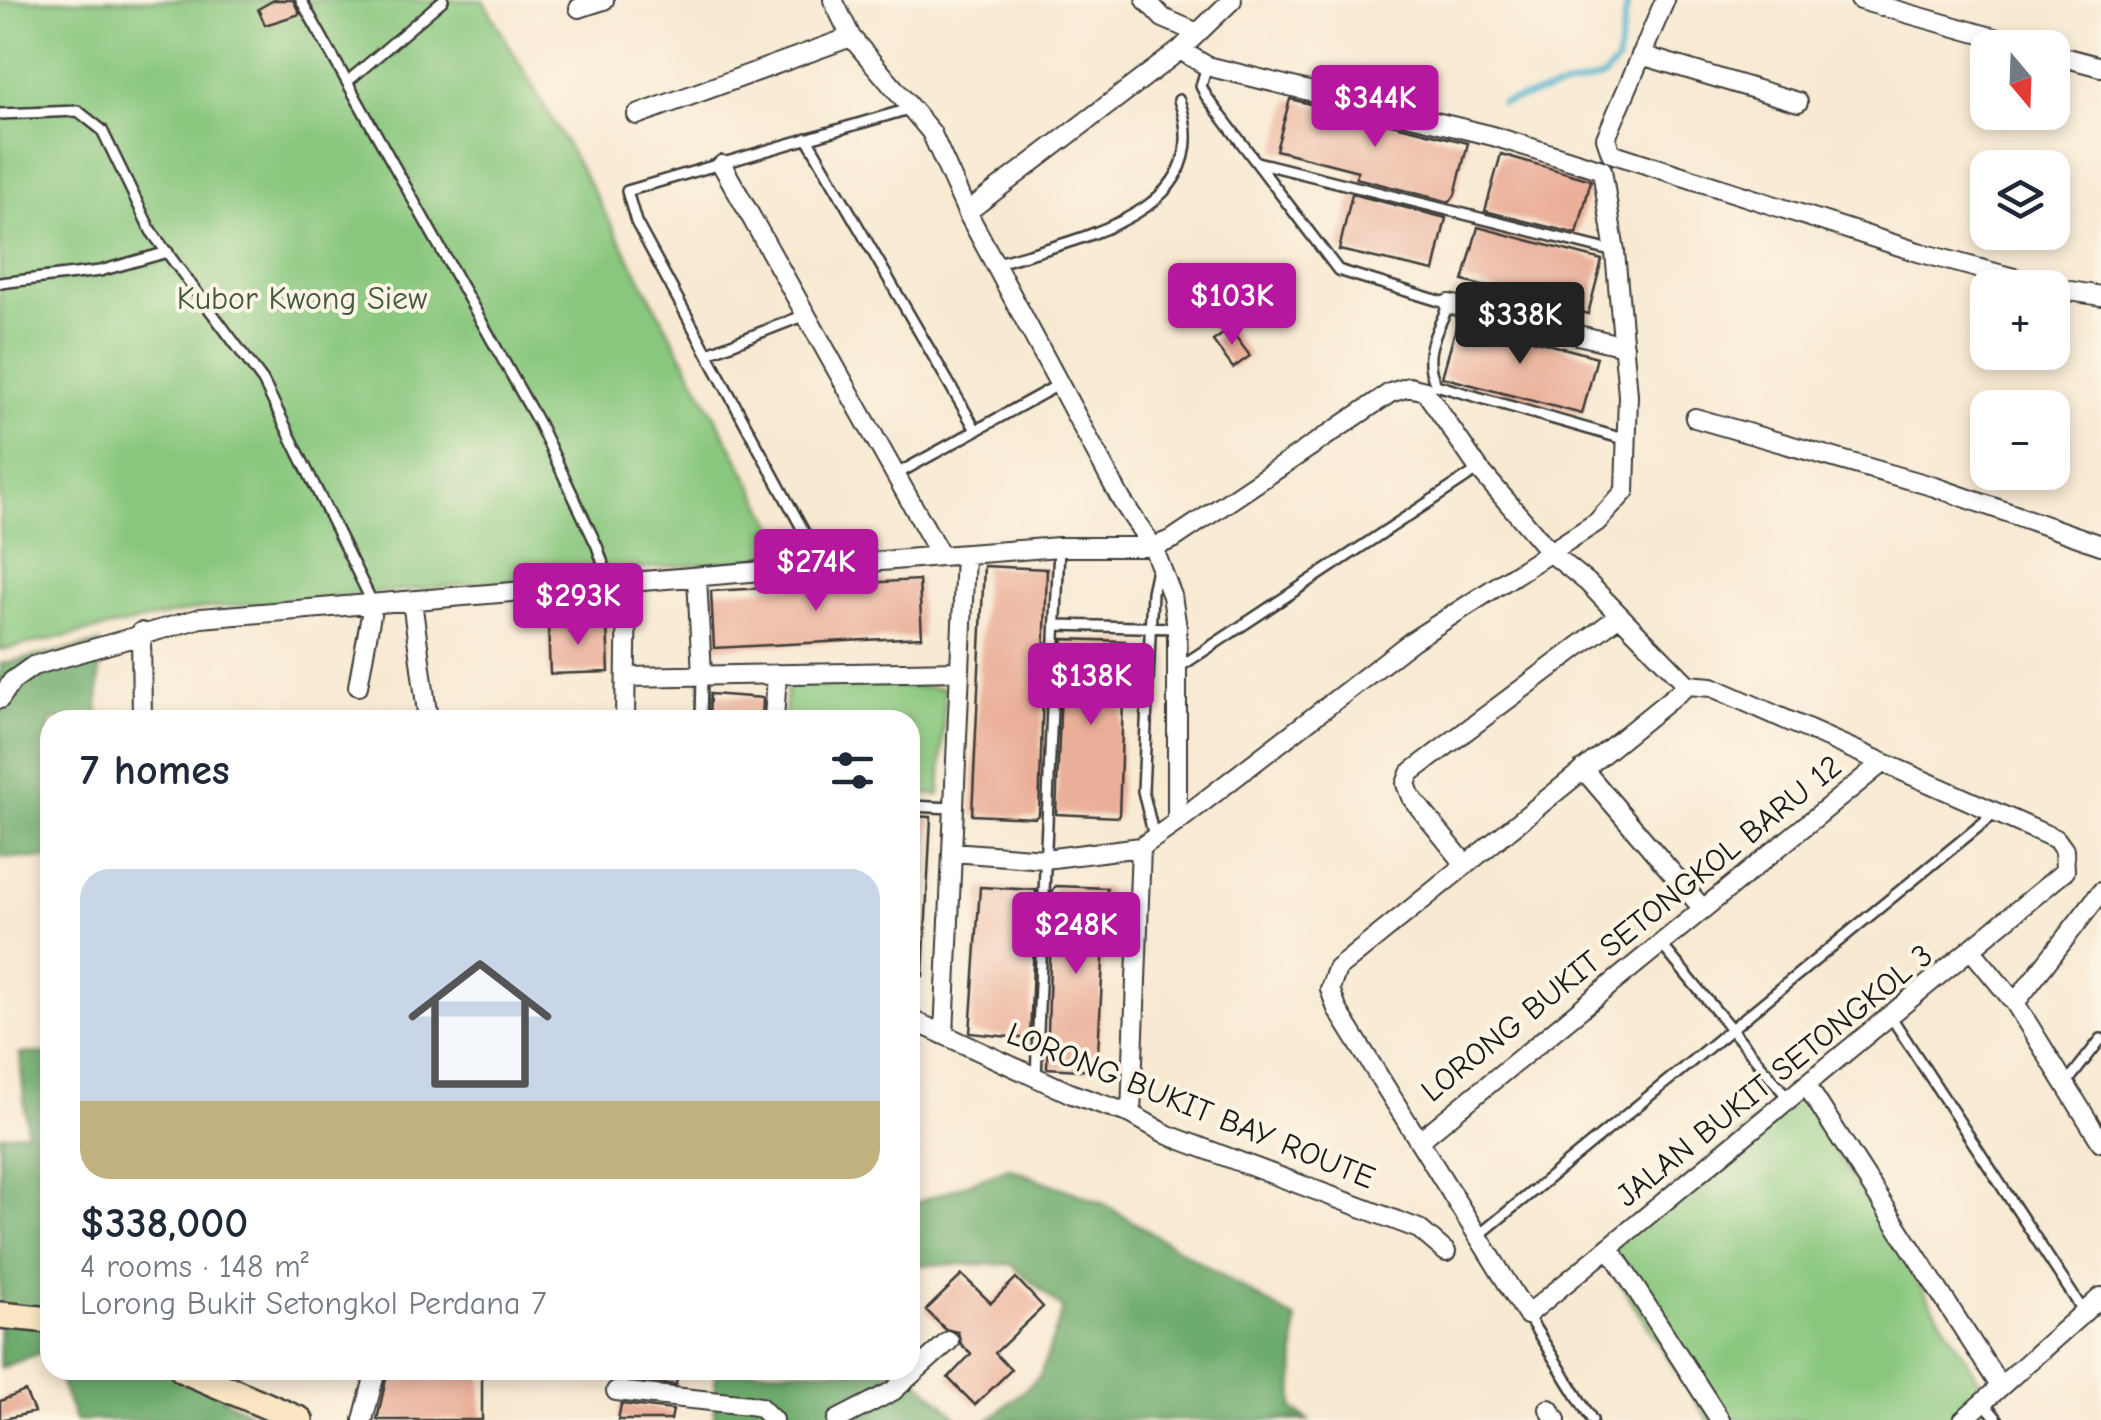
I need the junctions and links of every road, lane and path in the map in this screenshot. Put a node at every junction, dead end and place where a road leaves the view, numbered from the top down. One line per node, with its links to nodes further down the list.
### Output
1 (301, 0): 18 (lane)
2 (443, 0): 18 (lane)
3 (604, 0): 9 (street)
4 (833, 0): 12 (street)
5 (1146, 0): 11 (street)
6 (1232, 0): 11 (street)
7 (1665, 0): 14 (street)
8 (1860, 0): 10 (street)
9 (580, 8)
10 (1970, 31)
11 (1198, 33): 13 (street)
12 (851, 36): 21 (street); 23 (street)
13 (1180, 50): 16 (street); 27 (street)
14 (1641, 55): 20 (street); 31 (street)
15 (2070, 59): 17 (street)
16 (1207, 66): 25 (lane); 29 (street)
17 (2101, 67)
18 (347, 82): 53 (lane)
19 (1179, 100): 30 (lane)
20 (1798, 102)
21 (912, 108): 24 (lane); 27 (street)
22 (0, 114): 28 (lane)
23 (637, 115)
24 (807, 138): 26 (lane); 41 (lane)
25 (1257, 162): 29 (lane); 35 (lane)
26 (722, 165): 36 (street); 38 (lane)
27 (968, 212): 30 (street)
28 (168, 252): 32 (lane); 55 (lane)
29 (1615, 252): 37 (street)
30 (996, 264): 39 (street)
31 (1985, 270)
32 (0, 283)
33 (2070, 291): 34 (street)
34 (2101, 296)
35 (1449, 304): 37 (street); 42 (lane)
36 (805, 315): 38 (lane); 44 (street)
37 (1624, 346): 42 (street)
38 (708, 353): 51 (lane)
39 (1060, 384): 41 (lane); 48 (street)
40 (1696, 418): 45 (street)
41 (976, 430): 44 (lane)
42 (1628, 440): 47 (street)
43 (1479, 469): 47 (street); 48 (street); 61 (lane)
44 (894, 475): 50 (street)
45 (2101, 544)
46 (1059, 547): 48 (street); 49 (street); 57 (lane)
47 (1551, 553): 56 (street); 79 (street)
48 (1156, 554): 58 (lane); 59 (street)
49 (964, 555): 50 (street); 62 (street)
50 (941, 556): 51 (street)
51 (823, 567): 52 (street)
52 (697, 577): 53 (street); 64 (street)
53 (618, 583): 54 (street); 65 (street)
54 (412, 601): 55 (street); 70 (street)
55 (373, 604): 60 (street); 67 (street)
56 (1618, 616): 66 (street); 83 (street)
57 (1056, 625): 58 (lane); 82 (lane)
58 (1150, 627): 59 (lane); 80 (lane)
59 (1177, 628): 61 (street)
60 (141, 632): 68 (street); 69 (street)
61 (1178, 668): 79 (street)
62 (960, 671): 63 (street); 77 (street)
63 (776, 674): 64 (street); 73 (street)
64 (702, 675): 65 (street); 72 (lane)
65 (626, 676): 71 (street)
66 (1688, 685): 74 (street); 75 (street)
67 (358, 686)
68 (0, 699)
69 (142, 710)
70 (427, 710)
71 (625, 710)
72 (701, 710)
73 (774, 710)
74 (1882, 763): 78 (street); 85 (street, LORONG BUKIT SETONGKOL BARU 12)
75 (1583, 769): 83 (street); 85 (street)
76 (920, 806): 77 (lane)
77 (954, 808): 81 (street)
78 (1996, 812): 87 (street, JALAN BUKIT SETONGKOL 3); 91 (lane)
79 (1177, 822): 80 (street)
80 (1148, 842): 82 (street); 98 (street)
81 (952, 852): 82 (street); 92 (street)
82 (1046, 859): 94 (lane)
83 (1466, 864): 99 (street)
84 (2101, 892): 88 (street)
85 (1703, 909): 86 (street, LORONG BUKIT SETONGKOL BARU 12)
86 (1660, 943): 91 (lane); 99 (street, LORONG BUKIT SETONGKOL BARU 12)
87 (1973, 952): 88 (street); 89 (street, JALAN BUKIT SETONGKOL 3)
88 (2014, 1003): 95 (street)
89 (1891, 1017): 96 (street, JALAN BUKIT SETONGKOL 3); 105 (lane)
90 (920, 1024): 92 (street, LORONG BUKIT BAY ROUTE)
91 (1731, 1028): 97 (lane); 101 (lane)
92 (944, 1035): 94 (street, LORONG BUKIT BAY ROUTE)
93 (2101, 1040): 95 (lane)
94 (1036, 1077): 98 (street, LORONG BUKIT BAY ROUTE)
95 (2065, 1084): 100 (street)
96 (1807, 1086): 97 (street, JALAN BUKIT SETONGKOL 3); 114 (street)
97 (1789, 1100): 102 (street, JALAN BUKIT SETONGKOL 3)
98 (1131, 1114): 103 (street, LORONG BUKIT BAY ROUTE)
99 (1418, 1141): 101 (street)
100 (2101, 1142)
101 (1478, 1236): 107 (street)
102 (1609, 1247): 107 (street, JALAN BUKIT SETONGKOL 3); 122 (street)
103 (1446, 1252)
104 (2101, 1297): 105 (street)
105 (2084, 1312): 114 (street)
106 (0, 1314): 108 (street)
107 (1527, 1315): 121 (lane)
108 (40, 1319)
109 (949, 1341): 110 (street)
110 (920, 1367)
111 (206, 1380): 117 (street)
112 (373, 1380): 118 (street)
113 (906, 1380): 120 (street)
114 (2000, 1386): 116 (street)
115 (616, 1391): 119 (street)
116 (1982, 1402): 123 (street); 124 (lane)
117 (300, 1420)
118 (363, 1420)
119 (773, 1420)
120 (837, 1420)
121 (1592, 1420)
122 (1720, 1420)
123 (1963, 1420)
124 (1998, 1420)

